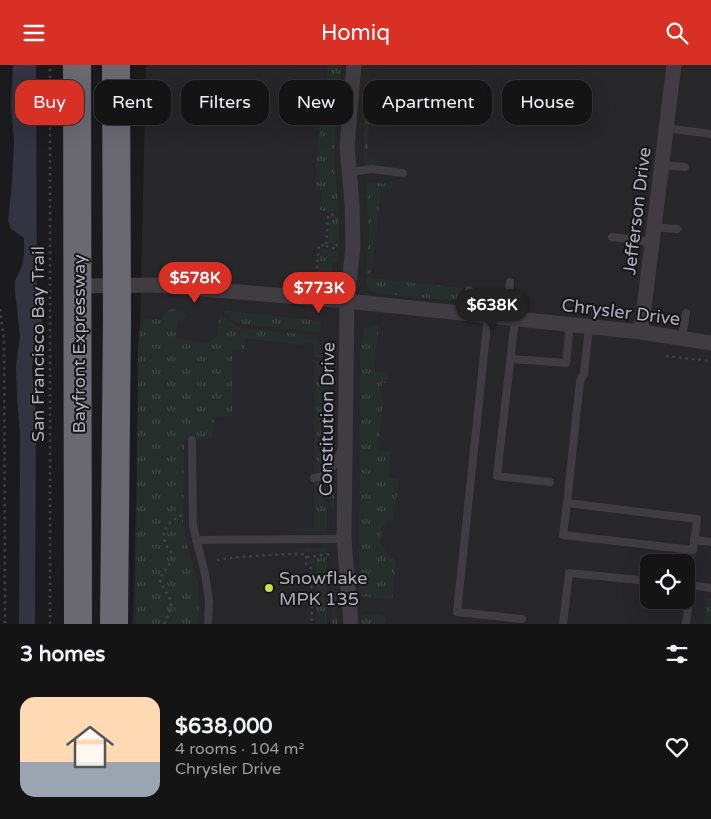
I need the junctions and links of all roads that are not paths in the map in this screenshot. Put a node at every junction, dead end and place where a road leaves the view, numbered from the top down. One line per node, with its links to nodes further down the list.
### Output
1 (77, 65): 17 (highway, Bayfront Expressway)
2 (116, 65): 18 (highway, Bayfront Expressway)
3 (354, 65): 5 (street, Constitution Drive)
4 (674, 65): 7 (street, Jefferson Drive)
5 (352, 80)
6 (349, 125): 11 (street, Constitution Drive)
7 (666, 128): 8 (lane); 9 (street, Jefferson Drive)
8 (711, 134)
9 (661, 165): 10 (lane); 14 (street, Jefferson Drive)
10 (685, 167)
11 (350, 172): 12 (lane); 20 (street, Constitution Drive)
12 (403, 173)
13 (677, 229): 14 (lane)
14 (653, 234): 15 (lane); 27 (street, Jefferson Drive)
15 (612, 237)
16 (510, 282): 24 (lane)
17 (78, 286): 18 (street, Chrysler Drive); 45 (highway, Bayfront Expressway)
18 (116, 287): 20 (street, Chrysler Drive); 46 (highway, Bayfront Expressway)
19 (469, 290): 22 (lane)
20 (347, 301): 22 (street, Chrysler Drive); 32 (street, Constitution Drive)
21 (686, 313): 28 (lane)
22 (467, 314): 23 (street, Chrysler Drive)
23 (488, 316): 24 (street, Chrysler Drive); 44 (lane)
24 (511, 318): 25 (street, Chrysler Drive); 30 (lane)
25 (570, 325): 26 (street, Chrysler Drive); 30 (lane)
26 (590, 327): 27 (street, Chrysler Drive); 35 (lane)
27 (641, 332): 28 (street, Chrysler Drive)
28 (682, 338): 29 (street, Chrysler Drive)
29 (711, 343)
30 (510, 359): 34 (lane)
31 (192, 440): 37 (lane)
32 (346, 443): 33 (lane); 36 (street, Constitution Drive)
33 (314, 478)
34 (550, 482)
35 (567, 503): 38 (lane); 38 (lane)
36 (344, 539): 37 (lane); 48 (street, Constitution Drive)
37 (196, 540): 47 (lane)
38 (694, 540): 39 (lane)
39 (711, 542)
40 (640, 580): 49 (lane)
41 (695, 586): 42 (lane)
42 (711, 588)
43 (687, 609): 50 (lane)
44 (522, 619)
45 (78, 624)
46 (114, 624)
47 (208, 624)
48 (351, 624)
49 (563, 624)
50 (686, 624)

